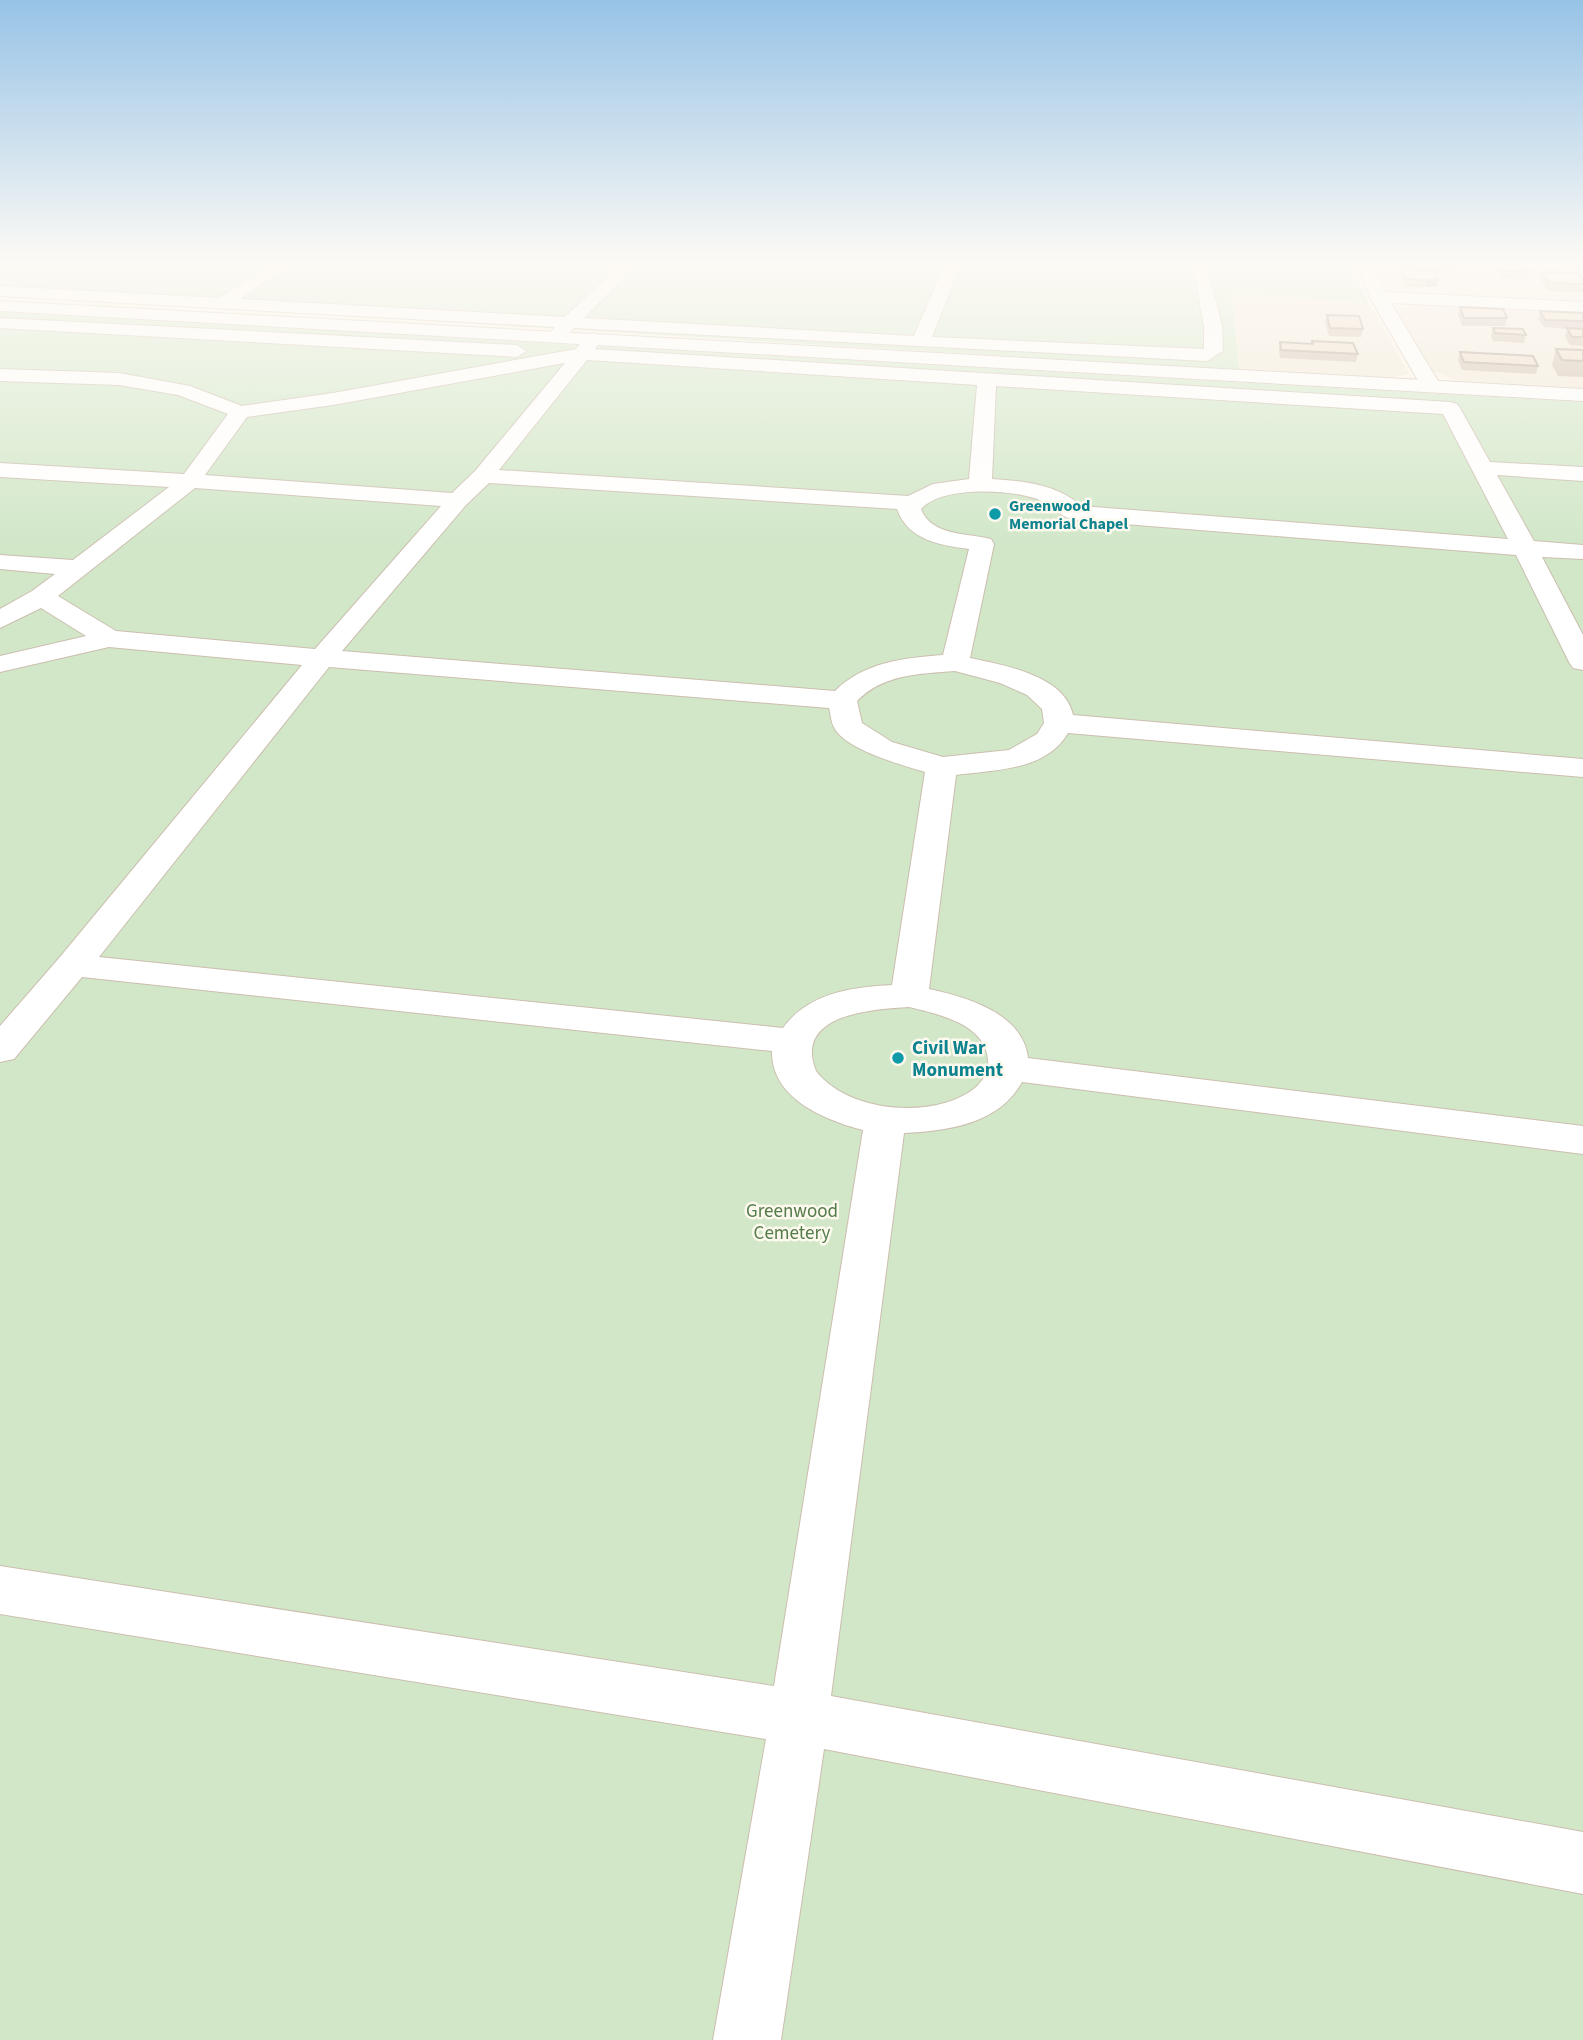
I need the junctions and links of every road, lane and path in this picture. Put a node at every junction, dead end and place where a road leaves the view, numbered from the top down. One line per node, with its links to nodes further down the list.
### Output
1 (542, 356): 12 (street)
2 (580, 356): 16 (street)
3 (699, 356): 8 (street)
4 (786, 356): 10 (street)
5 (1413, 356): 10 (street)
6 (0, 375): 7 (street)
7 (62, 378): 9 (street); 12 (street)
8 (987, 380): 13 (street); 18 (street)
9 (0, 382)
10 (1431, 386): 11 (street)
11 (1583, 395)
12 (240, 412): 17 (street)
13 (1484, 468): 15 (street); 21 (street)
14 (0, 470): 17 (street)
15 (1583, 474)
16 (483, 476): 19 (street); 20 (street)
17 (190, 481): 19 (street); 24 (street)
18 (980, 485): 20 (street); 21 (street)
19 (458, 499): 28 (street)
20 (912, 503): 30 (street)
21 (1525, 548): 22 (street); 29 (street)
22 (1583, 552)
23 (0, 562): 24 (street)
24 (81, 568): 25 (street)
25 (41, 597): 26 (street); 27 (street)
26 (0, 620)
27 (109, 639): 28 (street); 31 (street)
28 (322, 659): 32 (street); 36 (street)
29 (1583, 662)
30 (955, 663): 32 (street); 33 (street)
31 (0, 664)
32 (842, 700): 34 (street)
33 (1059, 723): 34 (street); 35 (street)
34 (941, 767): 37 (street)
35 (1583, 768)
36 (73, 964): 38 (street); 39 (street)
37 (909, 996): 38 (street); 40 (street)
38 (795, 1041): 41 (street)
39 (0, 1050)
40 (1009, 1068): 41 (street); 42 (street)
41 (885, 1121): 44 (street)
42 (1583, 1139)
43 (0, 1590): 44 (street)
44 (799, 1717): 45 (street); 46 (street)
45 (1583, 1863)
46 (747, 2040)

